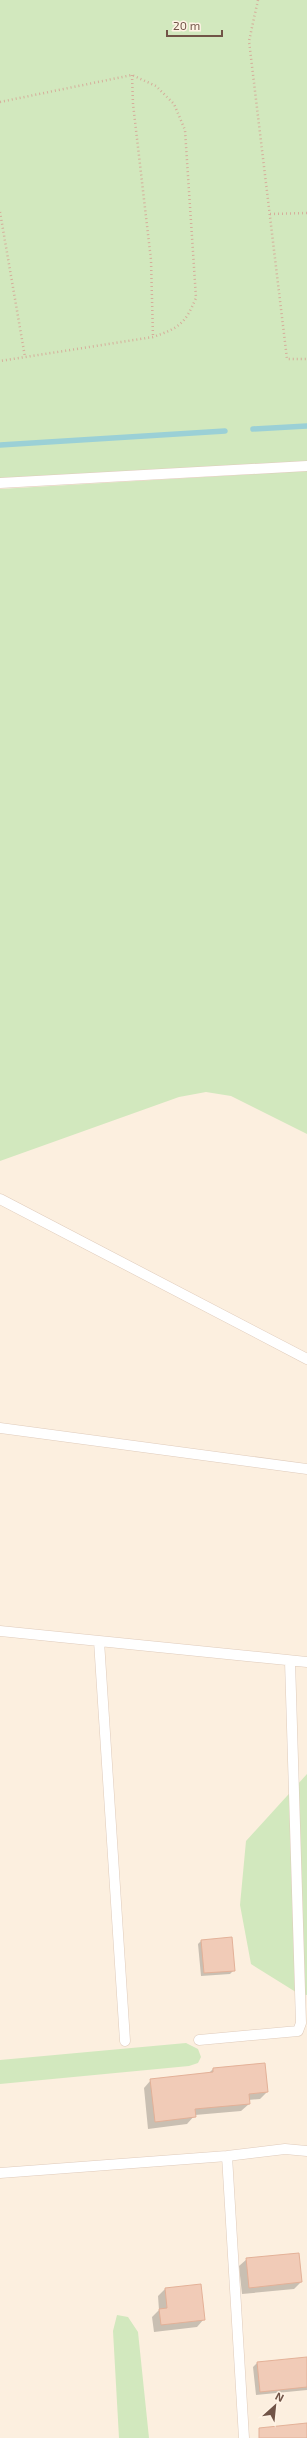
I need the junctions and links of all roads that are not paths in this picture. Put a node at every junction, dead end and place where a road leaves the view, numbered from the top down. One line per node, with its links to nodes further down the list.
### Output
1 (307, 466): 2 (lane)
2 (0, 483)
3 (0, 1199): 4 (lane)
4 (307, 1359)
5 (0, 1428): 6 (lane)
6 (307, 1469)
7 (0, 1631): 8 (lane)
8 (99, 1641): 9 (lane); 12 (lane)
9 (290, 1661): 10 (lane); 11 (lane)
10 (307, 1662)
11 (199, 2040)
12 (125, 2041)
13 (307, 2151): 14 (lane)
14 (227, 2156): 15 (lane); 16 (lane)
15 (0, 2173)
16 (244, 2438)

